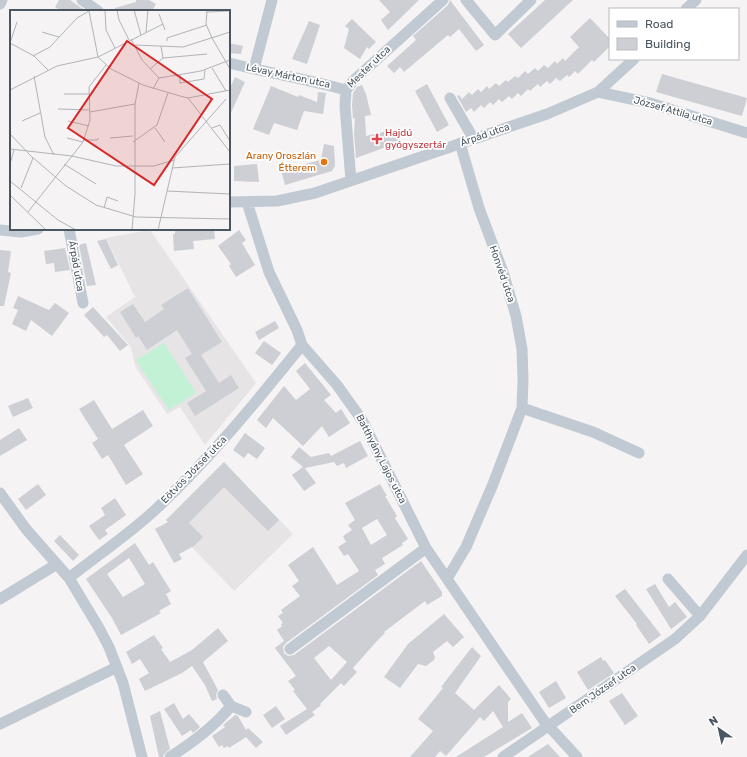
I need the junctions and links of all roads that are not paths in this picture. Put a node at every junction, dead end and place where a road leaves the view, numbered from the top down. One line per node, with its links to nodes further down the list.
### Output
1 (2, 0): 8 (street)
2 (82, 0): 10 (street)
3 (272, 0): 13 (street)
4 (443, 0): 14 (street, Mester utca)
5 (466, 0): 6 (street)
6 (531, 0)
7 (696, 0): 9 (street)
8 (0, 4)
9 (687, 8)
10 (97, 10)
11 (633, 60): 15 (street, Árpád utca)
12 (230, 63): 13 (street, Lévay Márton utca)
13 (254, 69): 14 (street, Lévay Márton utca)
14 (346, 90): 20 (street, Mester utca)
15 (598, 92): 17 (street, József Attila utca); 18 (street, Árpád utca)
16 (450, 98): 18 (street)
17 (747, 133)
18 (474, 138): 19 (street, Árpád utca)
19 (460, 143): 20 (street, Árpád utca); 28 (street, Honvéd utca)
20 (351, 181): 22 (street, Árpád utca)
21 (230, 202): 22 (street, Árpád utca)
22 (247, 202): 27 (street, Batthyány Lajos utca)
23 (0, 230): 24 (street)
24 (32, 230)
25 (69, 230): 26 (street, Árpád utca)
26 (83, 303)
27 (302, 345): 31 (street, Batthyány Lajos utca); 34 (street, Eötvös József utca)
28 (522, 408): 29 (street); 35 (street, Honvéd utca)
29 (639, 453)
30 (0, 493): 33 (street)
31 (426, 548): 35 (street, Batthyány Lajos utca); 39 (street)
32 (747, 555): 38 (street, Bem József utca)
33 (57, 564): 34 (street); 37 (street)
34 (69, 578): 40 (street)
35 (447, 579): 45 (street, Batthyány Lajos utca)
36 (668, 579): 38 (street)
37 (0, 599)
38 (700, 616): 45 (street, Bem József utca)
39 (290, 649)
40 (117, 667): 44 (street); 46 (street)
41 (223, 695): 42 (street)
42 (231, 706): 43 (street); 47 (street)
43 (246, 712)
44 (0, 724)
45 (549, 726): 48 (street, Bem József utca); 49 (street, Batthyány Lajos utca)
46 (142, 757)
47 (170, 757)
48 (503, 757)
49 (577, 757)

